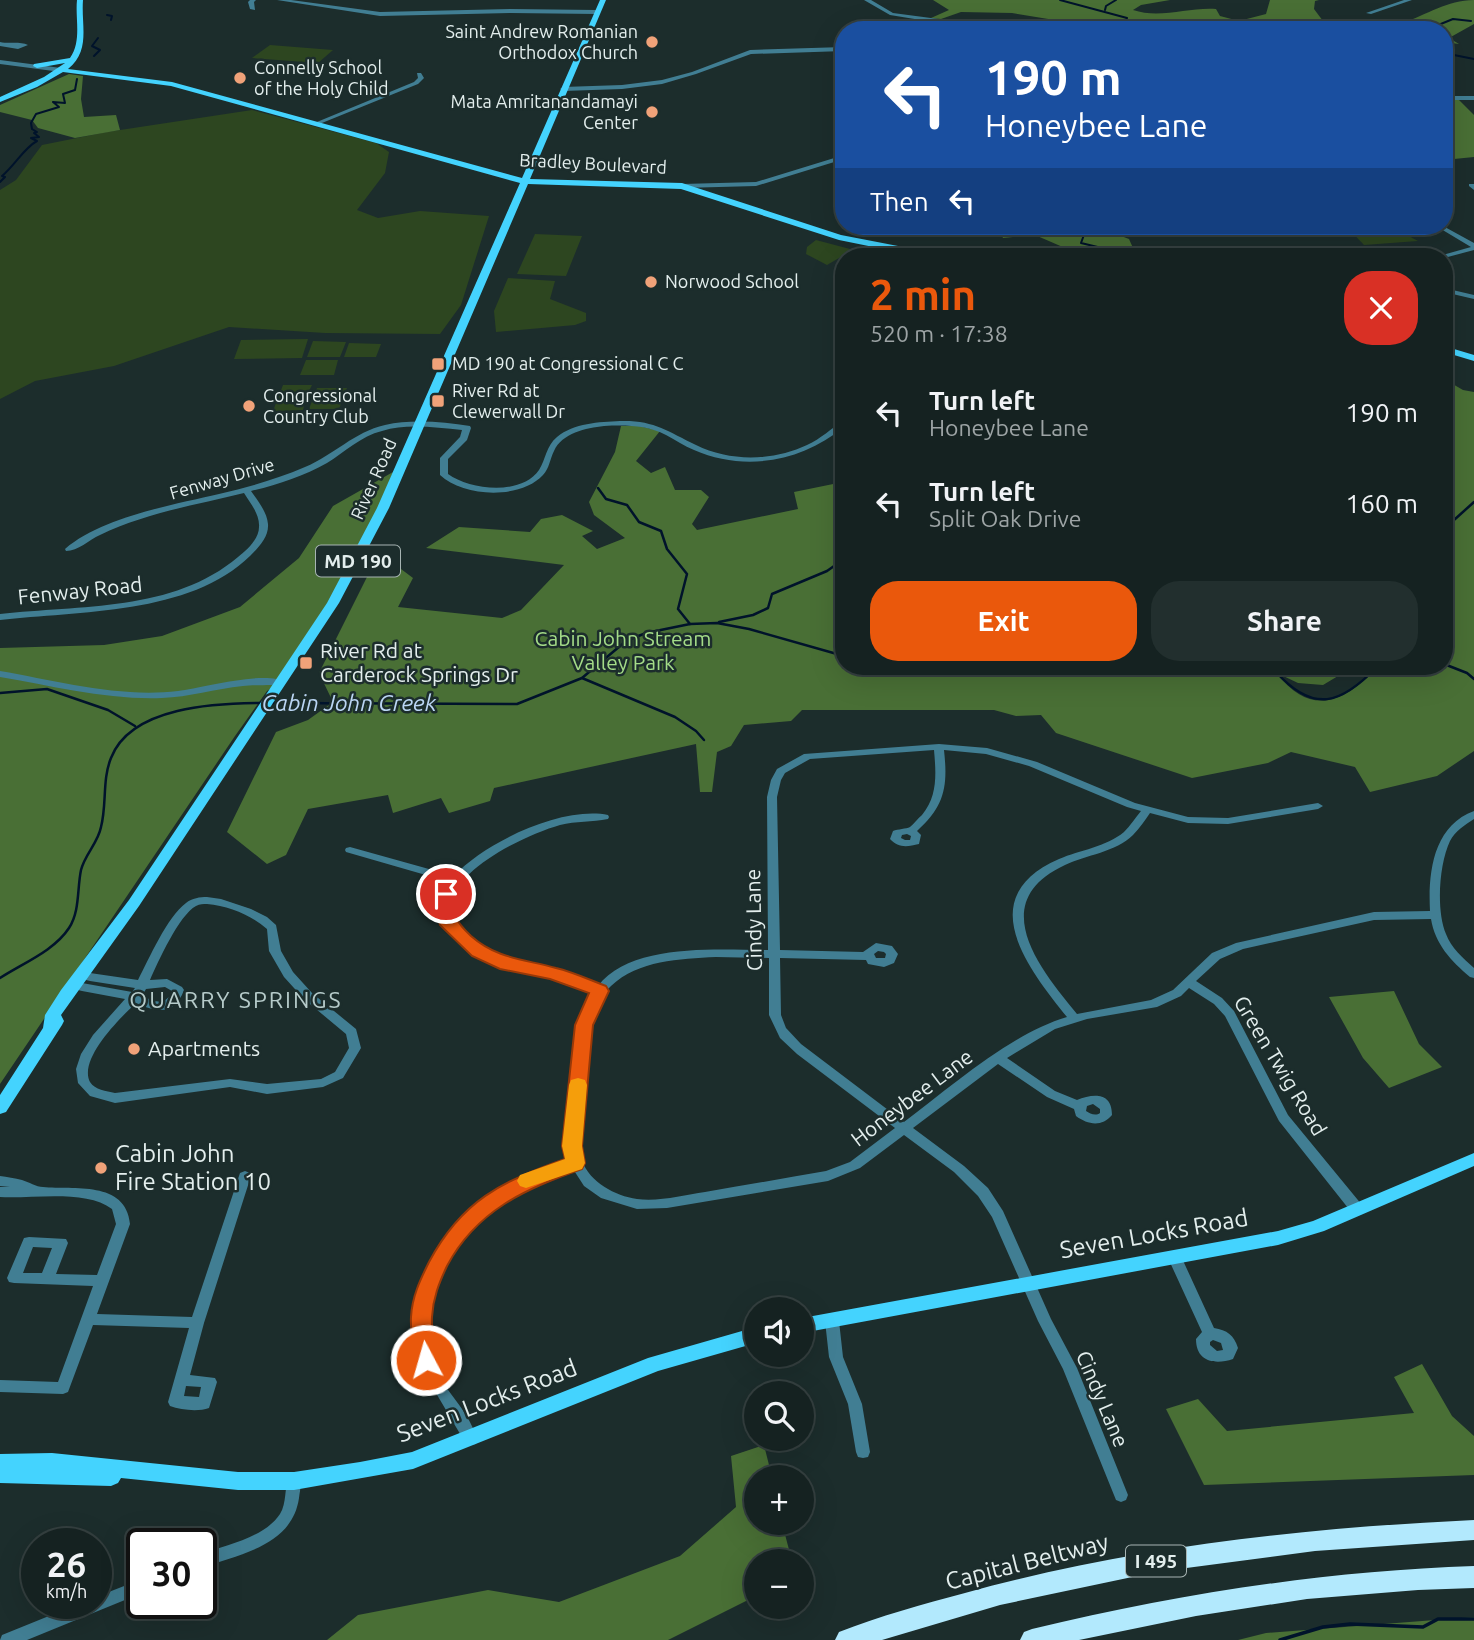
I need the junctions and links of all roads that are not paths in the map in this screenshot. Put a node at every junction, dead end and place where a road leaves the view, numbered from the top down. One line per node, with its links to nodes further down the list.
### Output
1 (80, 0): 14 (main road)
2 (253, 0): 7 (street)
3 (280, 0): 8 (street)
4 (603, 0): 8 (main road, River Road / MD 190)
5 (867, 0): 10 (street)
6 (1409, 0): 9 (street)
7 (253, 9)
8 (597, 12): 20 (main road, River Road / MD 190)
9 (1369, 13)
10 (935, 21)
11 (0, 44): 12 (street)
12 (14, 45)
13 (835, 49): 20 (street)
14 (74, 58): 16 (main road); 17 (main road)
15 (0, 64): 16 (street)
16 (35, 67): 17 (street); 19 (main road)
17 (61, 70): 19 (main road); 24 (main road, Bradley Boulevard)
18 (419, 74): 24 (street)
19 (41, 81): 23 (main road)
20 (563, 89): 26 (main road, River Road / MD 190)
21 (1453, 98): 22 (street)
22 (1474, 98)
23 (0, 100)
24 (315, 124): 26 (main road, Bradley Boulevard)
25 (835, 160): 27 (street)
26 (523, 181): 27 (main road, Bradley Boulevard); 36 (main road, River Road / MD 190)
27 (682, 186): 30 (main road, Bradley Boulevard)
28 (1453, 234): 29 (street)
29 (1474, 247): 31 (street)
30 (889, 248)
31 (1453, 253)
32 (1453, 292): 33 (street)
33 (1474, 297)
34 (1453, 352): 35 (main road)
35 (1474, 358)
36 (421, 421): 37 (street, Fenway Drive); 38 (street, Fenway Drive); 42 (main road, River Road / MD 190)
37 (835, 429)
38 (247, 492): 39 (street, Fenway Drive); 40 (street, Fenway Road)
39 (69, 549)
40 (0, 617)
41 (0, 674): 42 (street)
42 (277, 688): 52 (main road, River Road / MD 190)
43 (939, 747): 45 (street, Cindy Lane); 48 (street); 53 (street, Cindy Lane)
44 (1318, 806): 45 (street, Cindy Lane)
45 (1147, 810): 61 (street)
46 (1474, 814): 51 (street)
47 (604, 817): 50 (street)
48 (911, 831)
49 (350, 850): 50 (street)
50 (456, 880): 59 (street)
51 (1433, 915): 55 (street); 57 (street, Honeybee Lane)
52 (110, 935): 56 (main road, River Road / MD 190); 62 (main road, River Road / MD 190)
53 (774, 954): 54 (street); 59 (street); 66 (street, Cindy Lane)
54 (868, 956)
55 (1474, 974)
56 (86, 982): 58 (street); 60 (street); 62 (main road, River Road / MD 190)
57 (1190, 983): 61 (street, Honeybee Lane); 73 (street, Green Twig Road)
58 (142, 985): 60 (street); 60 (street); 60 (street)
59 (600, 991): 68 (street)
60 (135, 997)
61 (1074, 1018): 63 (street, Honeybee Lane)
62 (51, 1028): 65 (main road, River Road / MD 190)
63 (998, 1058): 64 (street); 66 (street, Honeybee Lane)
64 (1079, 1106)
65 (0, 1108)
66 (905, 1129): 68 (street, Honeybee Lane); 77 (street, Cindy Lane)
67 (1474, 1159): 73 (main road, Seven Locks Road)
68 (576, 1163): 86 (street)
69 (245, 1176): 80 (street)
70 (0, 1181): 71 (street)
71 (33, 1190): 72 (street); 76 (street)
72 (0, 1192)
73 (1357, 1209): 74 (main road, Seven Locks Road)
74 (1175, 1258): 77 (main road, Seven Locks Road); 82 (street)
75 (47, 1279): 76 (street)
76 (103, 1281): 78 (street)
77 (1029, 1284): 79 (main road, Seven Locks Road); 92 (street, Cindy Lane)
78 (89, 1319): 80 (street); 85 (street)
79 (832, 1321): 81 (main road, Seven Locks Road); 87 (street)
80 (197, 1323): 84 (street)
81 (814, 1324)
82 (1210, 1334)
83 (744, 1338): 86 (main road, Seven Locks Road)
84 (182, 1380)
85 (0, 1386)
86 (471, 1439): 91 (main road, Seven Locks Road)
87 (863, 1452)
88 (0, 1464): 90 (main road, Seven Locks Road)
89 (0, 1474): 90 (main road, Seven Locks Road)
90 (187, 1476): 91 (main road, Seven Locks Road)
91 (294, 1481): 94 (street)
92 (1121, 1495)
93 (1474, 1530): 98 (highway, Capital Beltway / I 495)
94 (217, 1556)
95 (1474, 1577): 99 (highway, I 495)
96 (126, 1592): 97 (street)
97 (8, 1640)
98 (847, 1640)
99 (1032, 1640)

